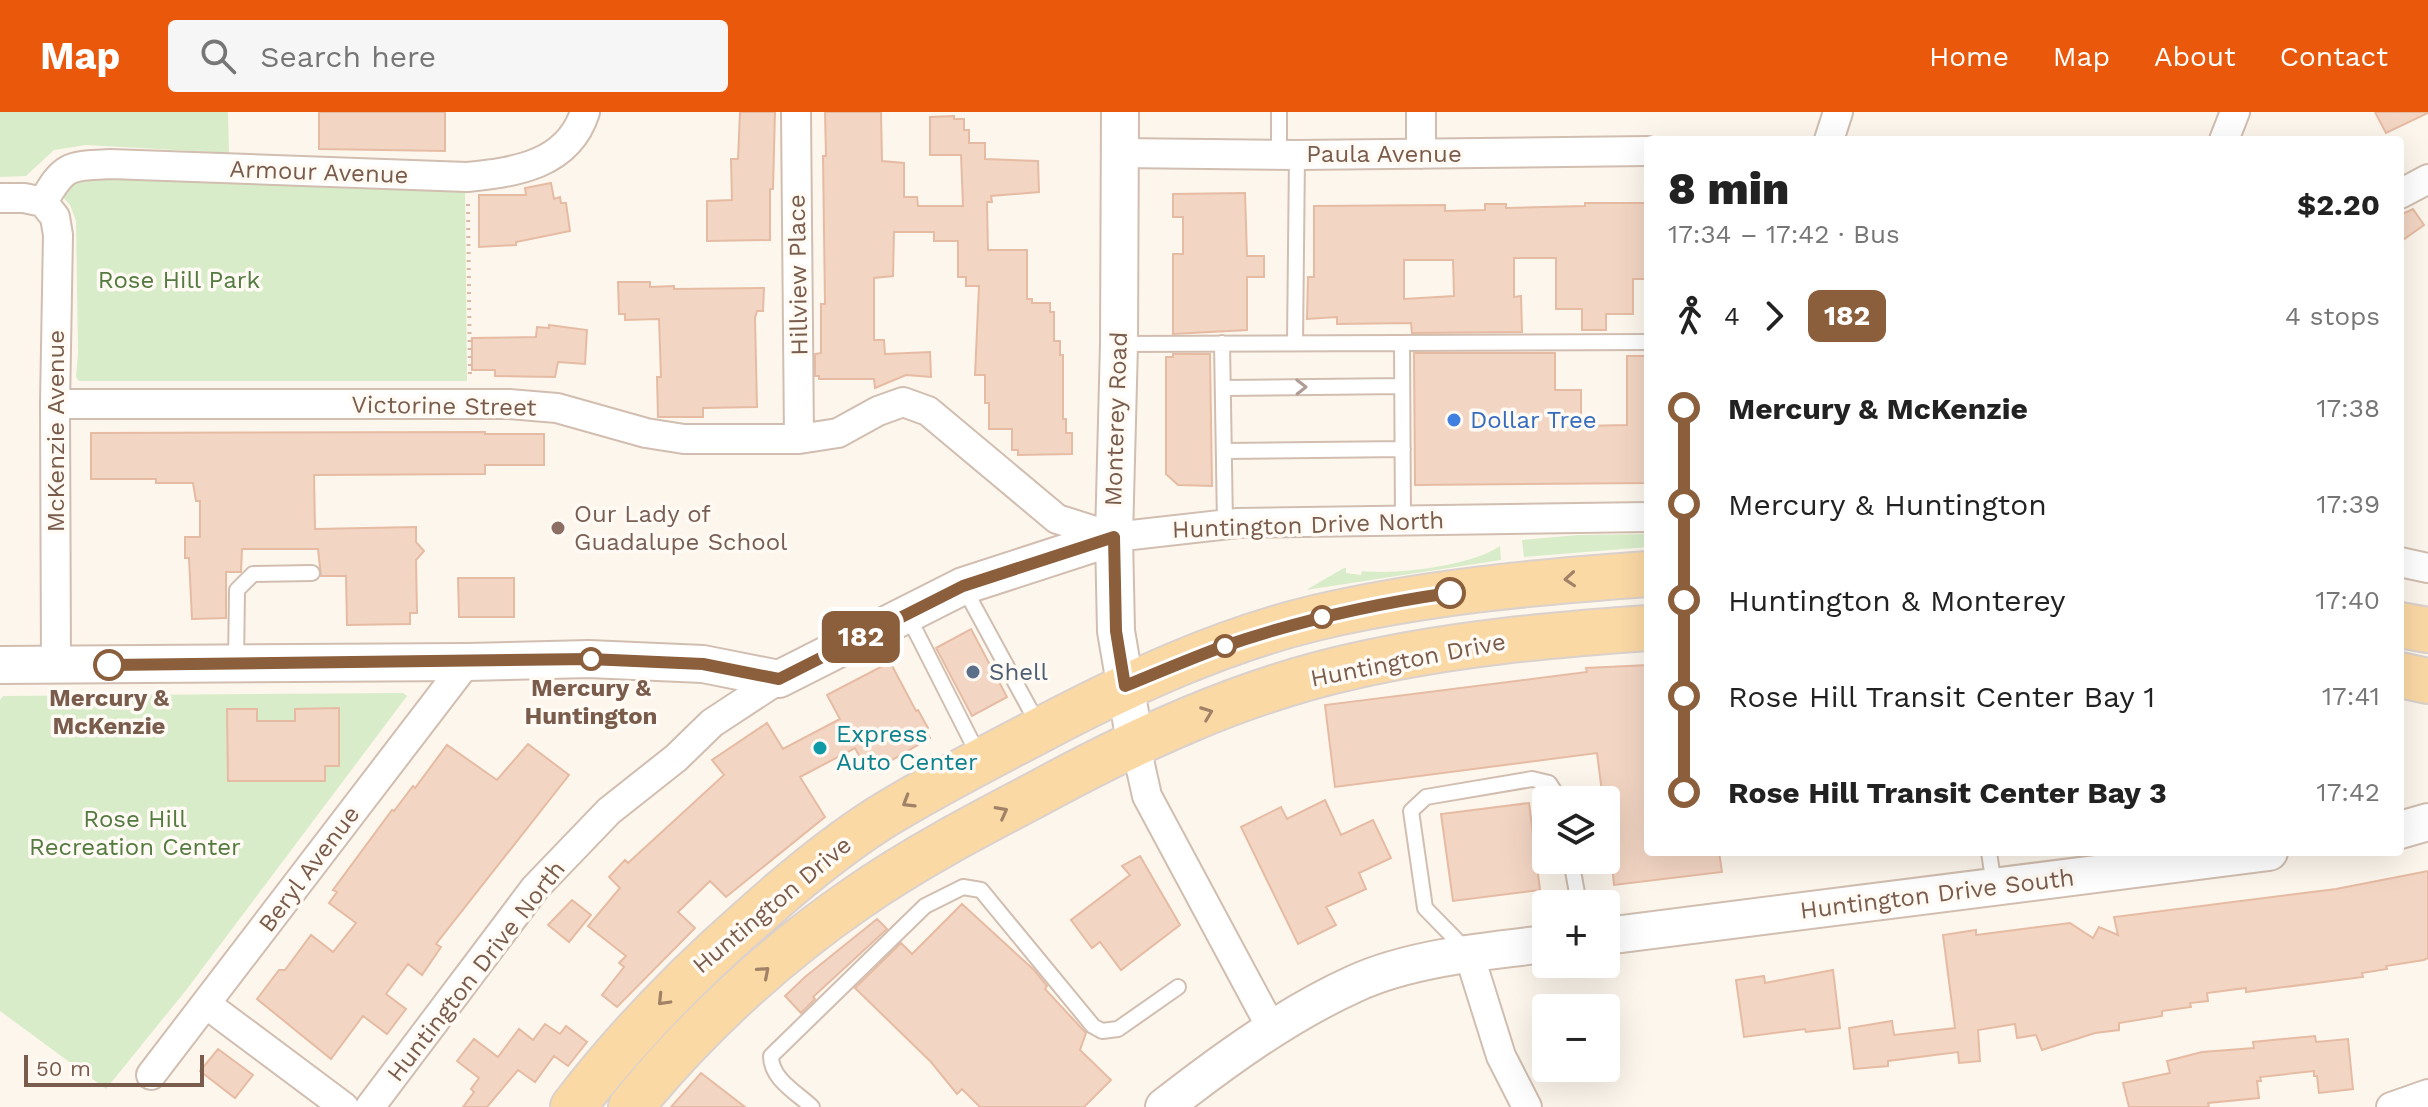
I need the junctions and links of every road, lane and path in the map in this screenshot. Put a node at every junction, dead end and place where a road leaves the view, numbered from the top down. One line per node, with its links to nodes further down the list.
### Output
1 (585, 112): 14 (street, Armour Avenue)
2 (796, 112): 28 (street, Hillview Place)
3 (1120, 112): 11 (street, Monterey Road)
4 (1279, 112): 13 (lane)
5 (1421, 112): 12 (street)
6 (1838, 112): 8 (street)
7 (2235, 112): 9 (street)
8 (1830, 136)
9 (2226, 136)
10 (1644, 151): 12 (street, Paula Avenue)
11 (1120, 153): 13 (street, Paula Avenue); 23 (street, Monterey Road)
12 (1421, 154): 13 (street, Paula Avenue)
13 (1288, 155): 21 (lane)
14 (467, 177): 18 (street, Armour Avenue); 27 (path)
15 (2428, 179): 16 (street)
16 (2404, 192)
17 (0, 198): 18 (street)
18 (43, 202): 26 (street, McKenzie Avenue)
19 (1644, 342): 22 (lane)
20 (1222, 343): 21 (lane); 23 (lane); 25 (lane)
21 (1295, 343): 22 (lane)
22 (1402, 343): 24 (lane)
23 (1119, 344): 34 (street, Monterey Road)
24 (1402, 386): 25 (lane, one-way to 24); 29 (lane)
25 (1223, 388): 30 (lane)
26 (55, 404): 27 (street, Victorine Street); 47 (street, McKenzie Avenue)
27 (471, 404): 28 (street, Victorine Street)
28 (799, 439): 34 (street, Victorine Street)
29 (1403, 449): 30 (lane); 32 (lane)
30 (1224, 451): 33 (lane)
31 (1644, 517): 32 (street, Huntington Drive North)
32 (1403, 522): 33 (street, Huntington Drive North)
33 (1225, 524): 34 (street, Huntington Drive North)
34 (1114, 537): 39 (street, Huntington Drive North); 51 (street, Monterey Road)
35 (2404, 563): 36 (street)
36 (2428, 568)
37 (312, 573): 46 (lane)
38 (1644, 574): 51 (main road, Huntington Drive, one-way to 51)
39 (963, 586): 40 (street, Huntington Drive North); 52 (lane)
40 (907, 613): 49 (street, Huntington Drive North); 54 (lane)
41 (2404, 626): 43 (main road)
42 (1644, 628): 53 (main road, Huntington Drive, one-way to 42)
43 (2428, 630)
44 (467, 662): 46 (street); 49 (street); 65 (street, Beryl Avenue)
45 (0, 665): 47 (street)
46 (236, 665): 47 (street)
47 (56, 666)
48 (2404, 676): 50 (main road)
49 (779, 679): 70 (street, Huntington Drive North)
50 (2428, 681)
51 (1125, 686): 52 (main road, Huntington Drive); 53 (street, Monterey Road)
52 (1041, 730): 54 (main road, Huntington Drive)
53 (1135, 742): 66 (street, Monterey Road); 72 (main road, Huntington Drive, one-way to 53)
54 (981, 761): 71 (main road, Huntington Drive, one-way to 71)
55 (1551, 786): 63 (lane)
56 (2428, 822): 57 (street)
57 (2404, 829)
58 (2198, 856): 59 (street, Huntington Drive South)
59 (2118, 861): 60 (street, Huntington Drive South)
60 (1992, 869): 61 (street, Huntington Drive South)
61 (1620, 934)
62 (1532, 946): 63 (street)
63 (1469, 954): 66 (street); 75 (street)
64 (1178, 987): 73 (lane)
65 (206, 1004): 67 (street, Beryl Avenue); 69 (street)
66 (1272, 1029): 74 (street)
67 (151, 1075)
68 (2428, 1094): 76 (street)
69 (344, 1107)
70 (370, 1107)
71 (573, 1107)
72 (631, 1107)
73 (812, 1107)
74 (1164, 1107)
75 (1527, 1107)
76 (2391, 1107)

